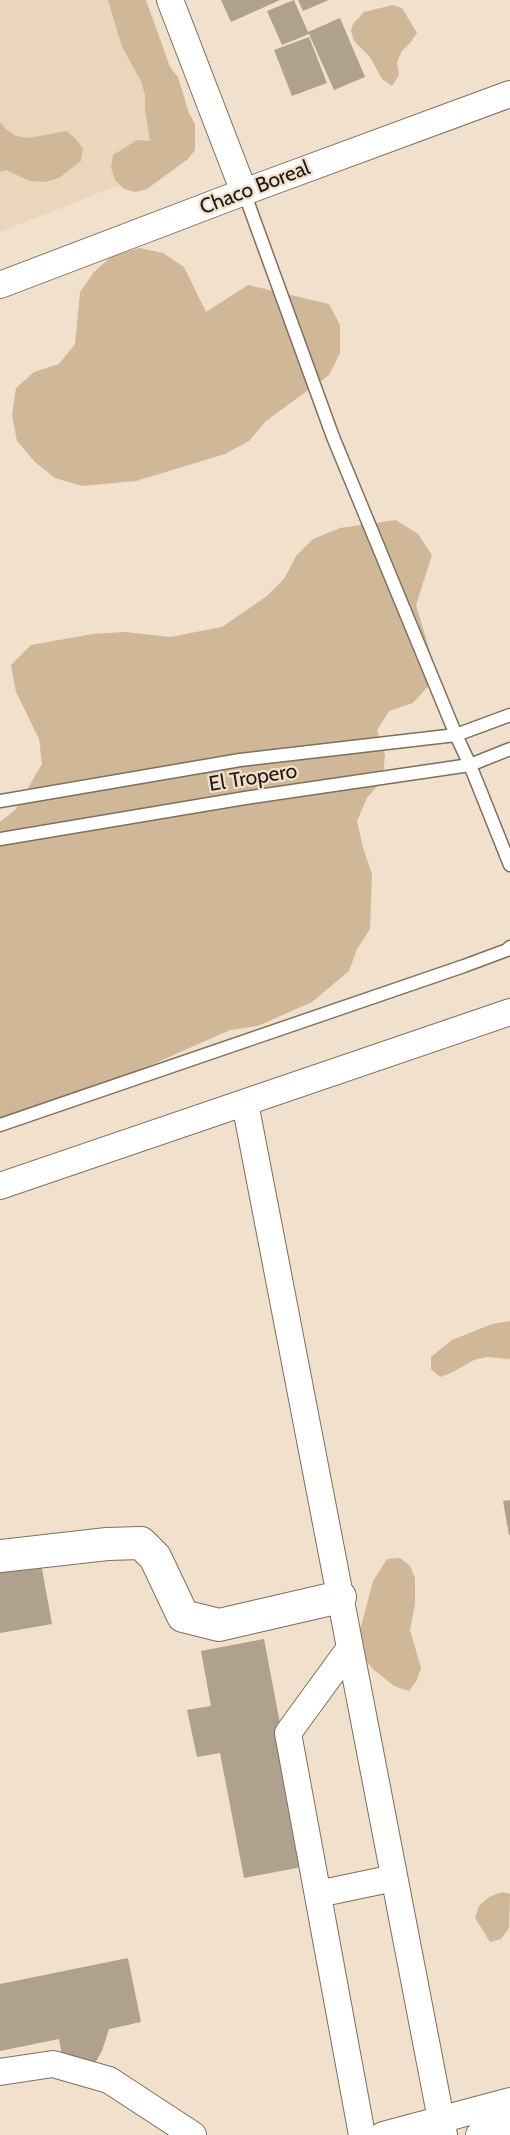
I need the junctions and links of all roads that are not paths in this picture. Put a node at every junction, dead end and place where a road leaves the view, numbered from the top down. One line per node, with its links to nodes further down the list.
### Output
1 (170, 0): 3 (street)
2 (510, 94): 3 (street, Chaco Boreal)
3 (244, 192): 4 (street, Chaco Boreal); 6 (lane)
4 (0, 285)
5 (510, 715): 6 (lane, El Tropero)
6 (456, 735): 8 (lane); 9 (lane, El Tropero)
7 (510, 749): 8 (lane, El Tropero)
8 (470, 765): 10 (lane, El Tropero); 11 (lane)
9 (0, 801)
10 (0, 839)
11 (510, 865)
12 (510, 947): 15 (lane)
13 (510, 1012): 14 (street)
14 (245, 1103): 16 (street); 18 (street)
15 (0, 1125)
16 (0, 1186)
17 (0, 1556): 18 (street)
18 (340, 1598): 19 (street)
19 (350, 1648): 20 (street); 21 (street)
20 (394, 1878): 21 (street); 24 (street)
21 (318, 1894): 27 (street)
22 (0, 2072): 26 (street)
23 (510, 2101): 24 (street)
24 (442, 2127): 28 (street)
25 (510, 2127): 29 (street)
26 (193, 2135)
27 (362, 2135)
28 (383, 2135)
29 (479, 2135)

